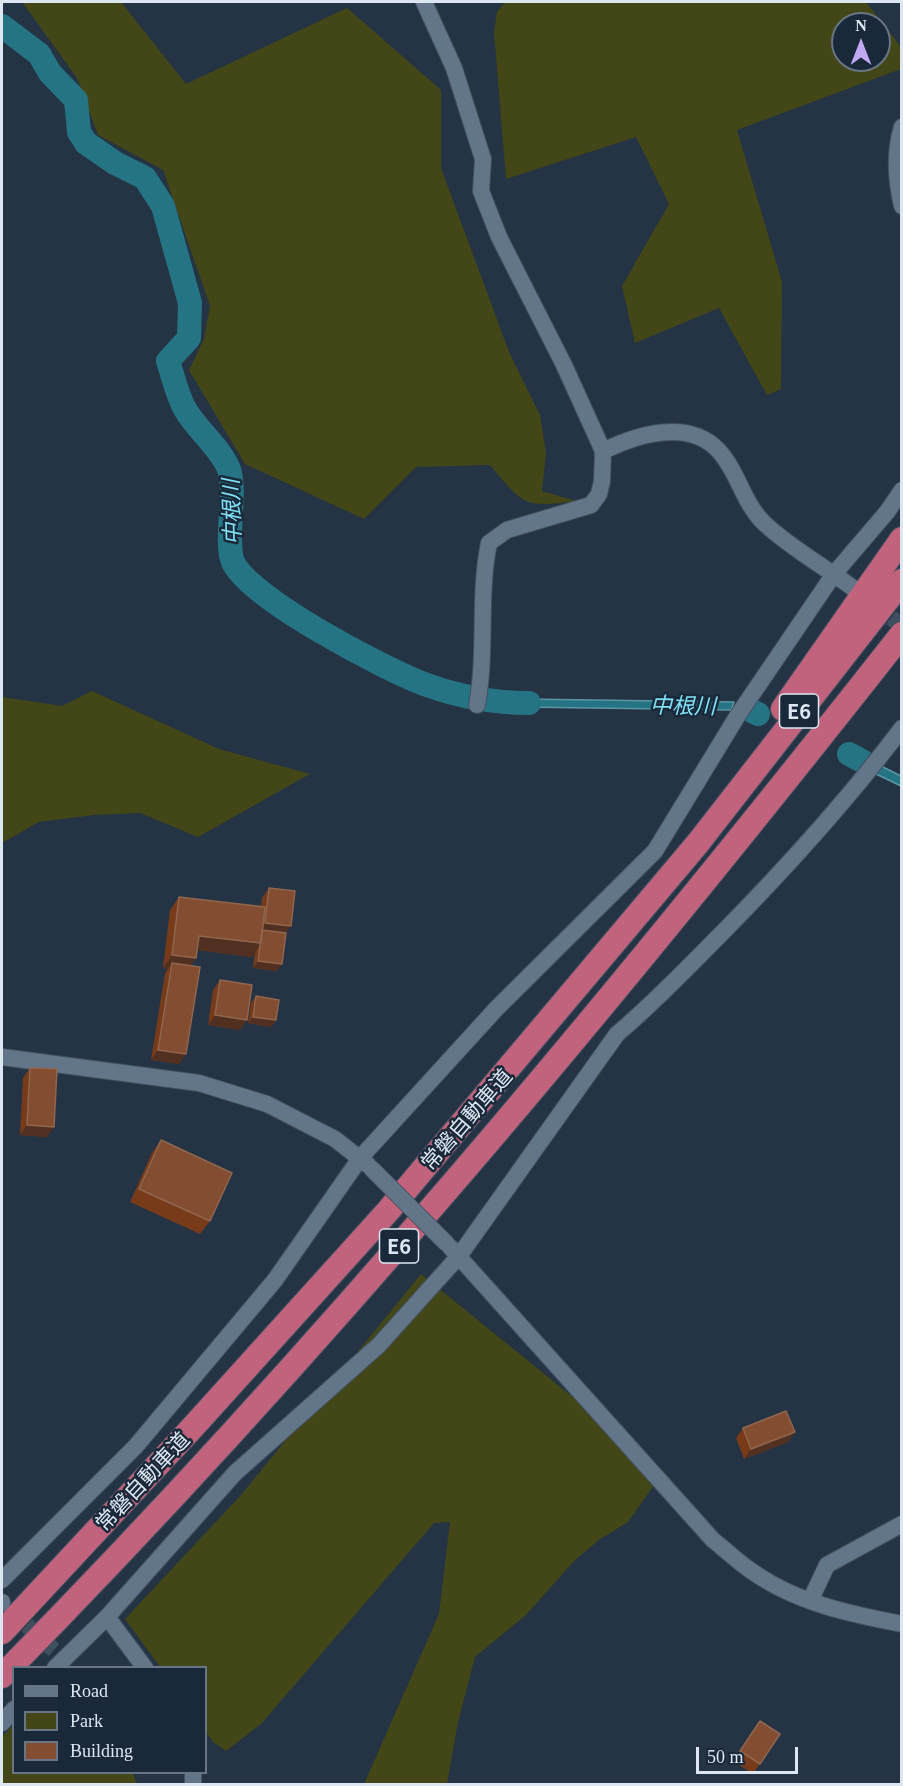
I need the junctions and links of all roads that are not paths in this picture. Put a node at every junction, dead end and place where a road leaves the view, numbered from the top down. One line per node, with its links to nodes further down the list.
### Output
1 (424, 2): 4 (street)
2 (902, 126): 3 (street)
3 (902, 206)
4 (603, 451): 7 (street); 12 (street)
5 (902, 490): 7 (street)
6 (902, 539): 15 (highway)
7 (834, 574): 9 (street); 17 (street)
8 (902, 581): 15 (highway, 常磐自動車道 / E6)
9 (853, 588)
10 (902, 634): 14 (highway, 常磐自動車道 / E6)
11 (902, 654): 14 (highway)
12 (479, 698)
13 (902, 728): 18 (street)
14 (773, 797): 27 (highway, 常磐自動車道 / E6)
15 (698, 843): 24 (highway, 常磐自動車道 / E6)
16 (2, 1057): 17 (street)
17 (366, 1162): 18 (street, bridge); 20 (street)
18 (453, 1250): 21 (street); 22 (street)
19 (902, 1524): 21 (street)
20 (2, 1580)
21 (810, 1601): 23 (street)
22 (107, 1617): 25 (street); 26 (street)
23 (902, 1624)
24 (2, 1632)
25 (57, 1659)
26 (144, 1666)
27 (2, 1676)
28 (12, 1711): 29 (street)
29 (2, 1723)

